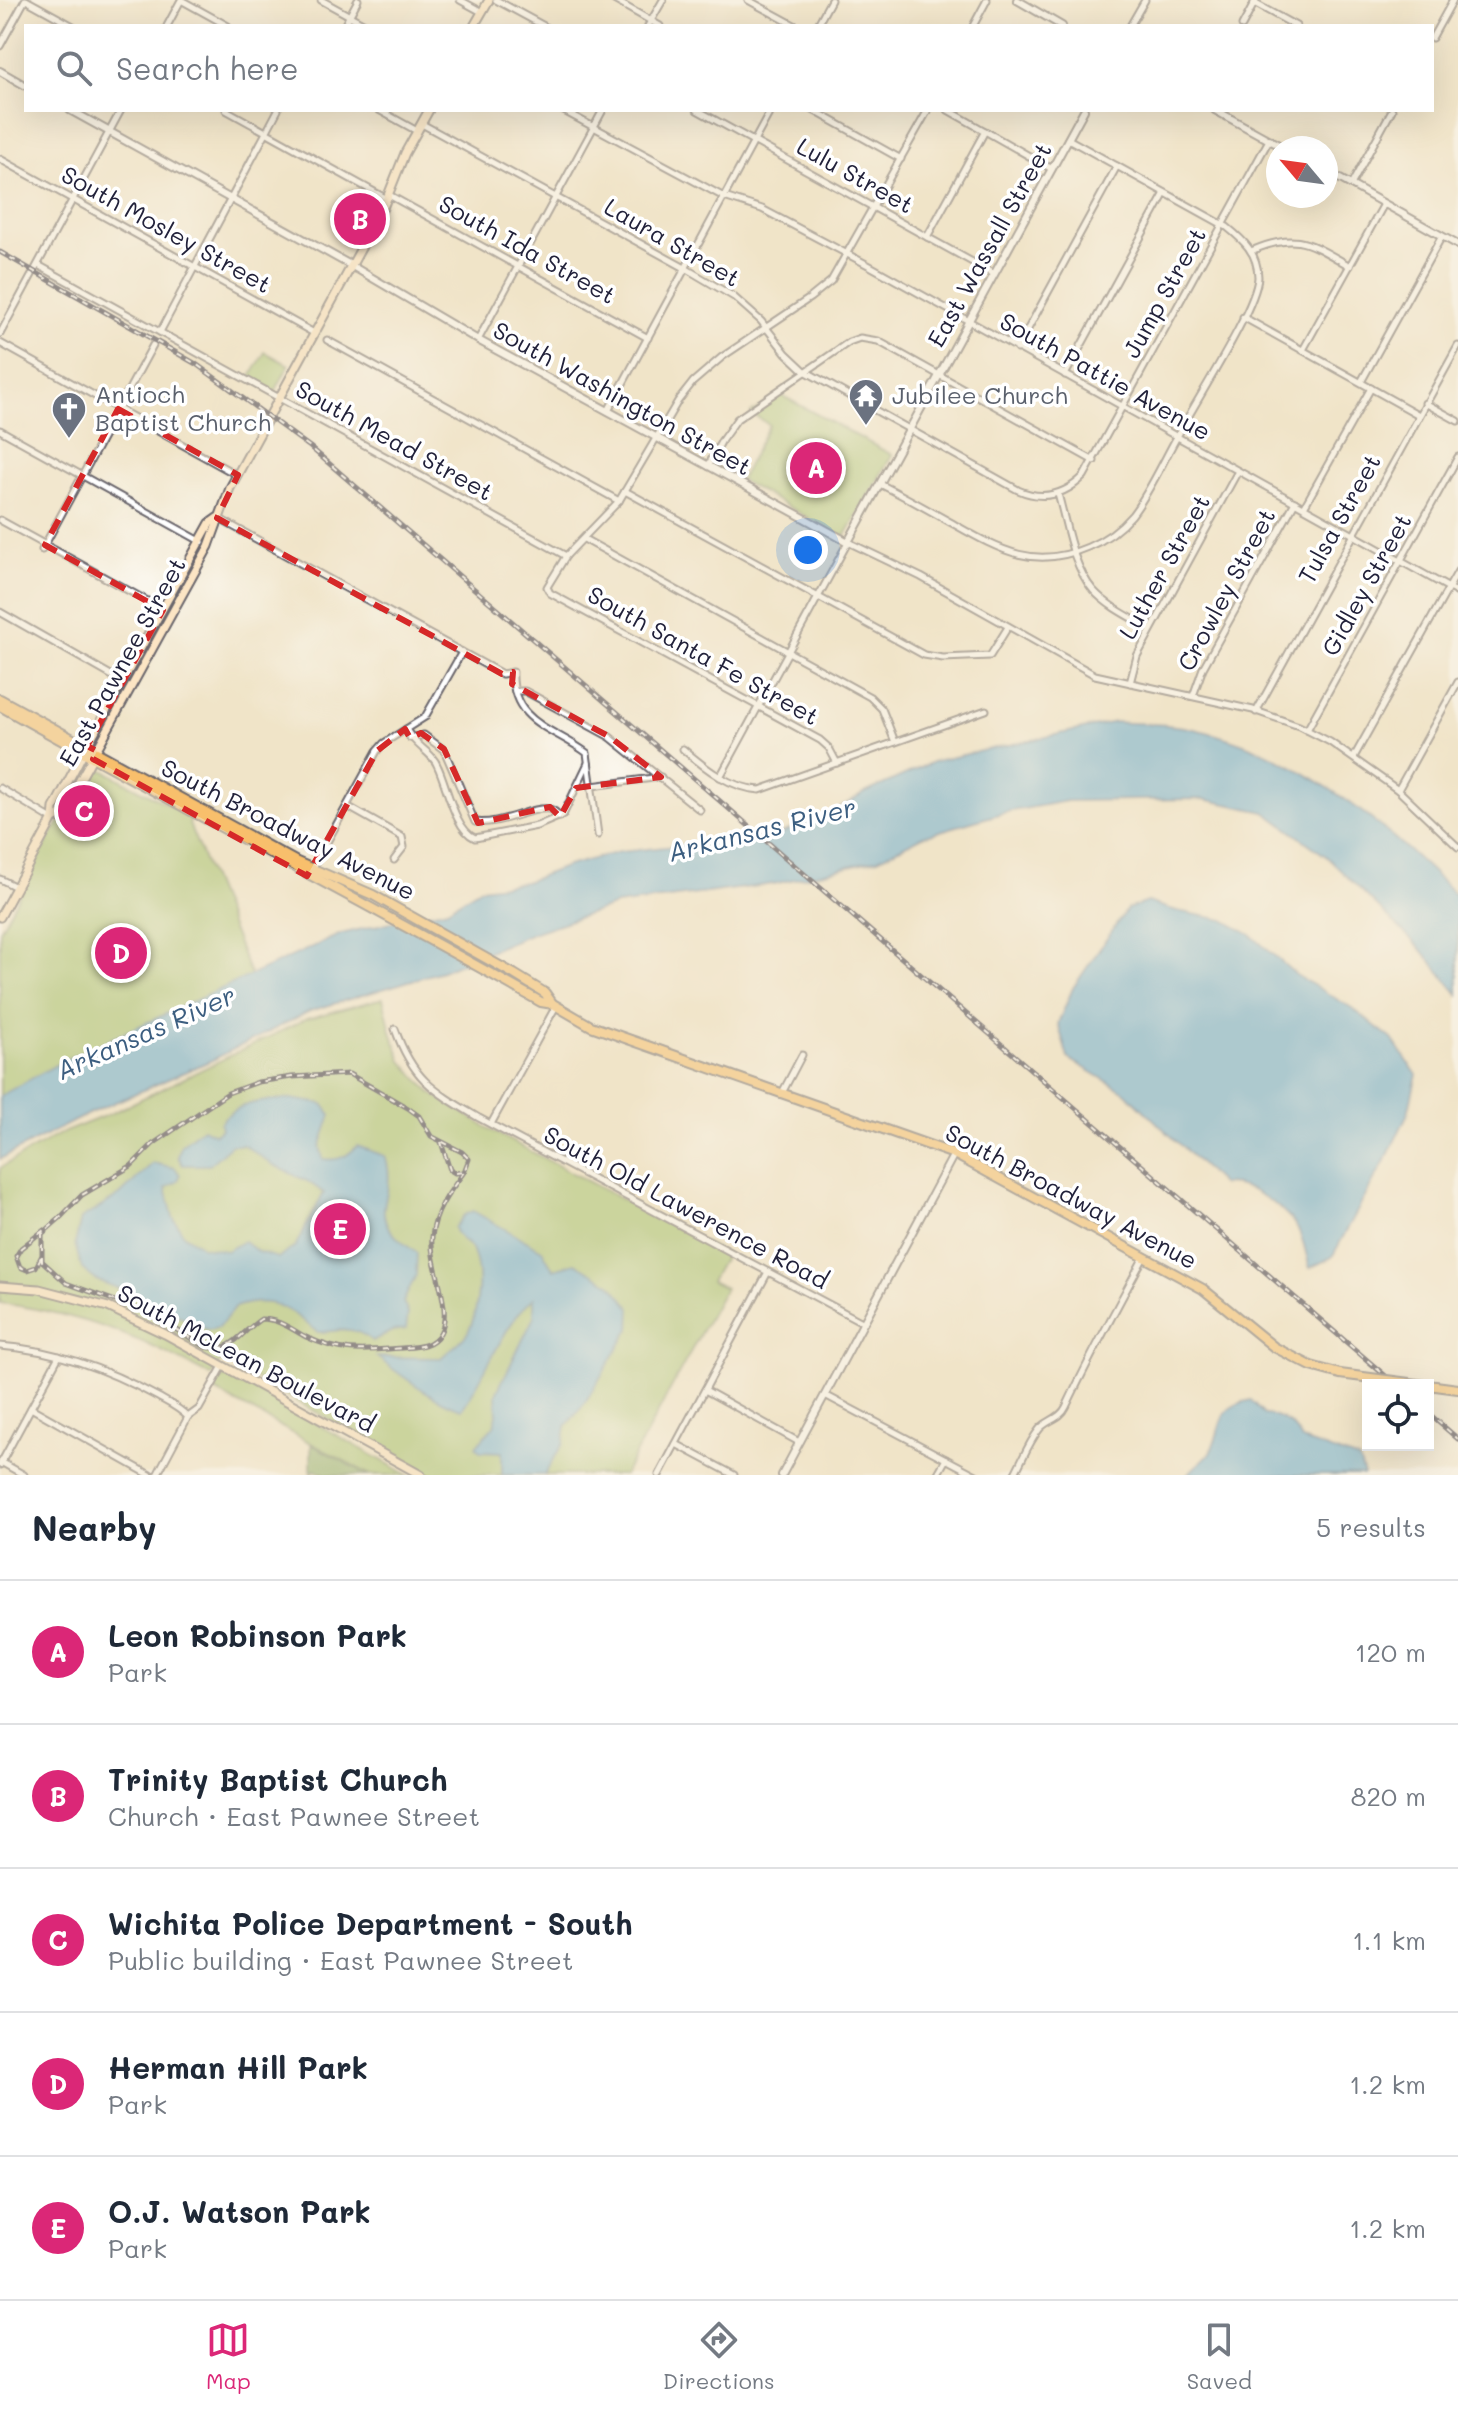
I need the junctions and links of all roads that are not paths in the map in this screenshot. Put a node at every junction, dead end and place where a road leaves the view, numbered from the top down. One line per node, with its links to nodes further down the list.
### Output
1 (25, 0): 19 (street); 35 (street)
2 (181, 0): 20 (street); 21 (street)
3 (321, 0): 18 (street)
4 (358, 0): 18 (street)
5 (460, 0): 17 (street)
6 (489, 0): 17 (main road)
7 (496, 0): 25 (street)
8 (614, 0): 26 (street)
9 (663, 0): 26 (street)
10 (748, 0): 27 (street)
11 (831, 0): 28 (street)
12 (987, 0): 29 (street)
13 (1017, 0): 30 (street)
14 (1145, 0): 31 (street)
15 (1453, 0): 34 (street)
16 (1255, 2): 32 (street); 33 (street)
17 (482, 12): 24 (main road)
18 (350, 16): 22 (street); 23 (street)
19 (69, 24)
20 (168, 24)
21 (224, 24)
22 (345, 24)
23 (364, 24)
24 (475, 24)
25 (540, 24)
26 (650, 24)
27 (792, 24)
28 (818, 24)
29 (974, 24)
30 (1059, 24)
31 (1131, 24)
32 (1243, 24)
33 (1293, 24)
34 (1434, 34)
35 (0, 46)
36 (0, 71): 37 (street)
37 (24, 85)
38 (74, 112): 57 (street, South Washington Street)
39 (120, 112): 57 (street)
40 (230, 112): 58 (street, South Ida Street)
41 (277, 112): 58 (street)
42 (384, 112): 54 (street, Laura Street)
43 (428, 112): 54 (main road, East Pawnee Street)
44 (565, 112): 55 (street, South Pattie Avenue)
45 (602, 112): 55 (street)
46 (701, 112): 61 (street, Lulu Street)
47 (770, 112): 61 (street)
48 (817, 112): 64 (street)
49 (927, 112): 64 (street)
50 (952, 112): 56 (street)
51 (1082, 112): 60 (street, East Wassall Street)
52 (1219, 112): 59 (street)
53 (1391, 112): 68 (street)
54 (420, 128): 70 (main road, East Pawnee Street); 71 (street, Laura Street)
55 (593, 128): 71 (street); 72 (street, South Pattie Avenue)
56 (985, 131): 66 (street); 79 (street)
57 (110, 132): 73 (street); 74 (street, South Washington Street)
58 (266, 132): 70 (street, South Ida Street); 74 (street)
59 (1266, 138)
60 (1068, 139): 65 (street); 66 (street, East Wassall Street)
61 (754, 141): 72 (street); 76 (street, Lulu Street)
62 (1266, 146): 77 (street, Jump Street)
63 (0, 159): 73 (street, South Mosley Street)
64 (901, 159): 76 (street)
65 (1117, 166): 69 (street); 102 (street)
66 (1052, 169): 89 (street, East Wassall Street)
67 (1338, 178): 68 (street)
68 (1351, 185): 75 (street)
69 (1165, 193): 77 (street); 105 (street)
70 (388, 197): 85 (main road, East Pawnee Street); 87 (street, South Ida Street)
71 (556, 197): 87 (street); 88 (street, Laura Street)
72 (724, 197): 82 (street, South Pattie Avenue); 88 (street)
73 (73, 199): 83 (street); 84 (street, South Mosley Street)
74 (230, 199): 84 (street); 85 (street, South Washington Street)
75 (1384, 204): 78 (street); 86 (street)
76 (874, 207): 79 (street, Lulu Street); 82 (street)
77 (1223, 225): 81 (street); 111 (street, Jump Street)
78 (1442, 236): 80 (street); 107 (street)
79 (927, 237): 89 (street, Lulu Street)
80 (1458, 245)
81 (1251, 251): 86 (street); 90 (street)
82 (848, 255): 91 (street, South Pattie Avenue); 92 (street)
83 (38, 265): 93 (street, South Mead Street); 95 (street)
84 (195, 266): 93 (street); 94 (street, South Mosley Street)
85 (352, 266): 94 (main road, East Pawnee Street); 98 (street, South Washington Street)
86 (1350, 266): 103 (street)
87 (518, 267): 96 (street, South Ida Street); 98 (street)
88 (685, 268): 92 (street, Laura Street); 96 (street)
89 (994, 274): 91 (street, East Wassall Street)
90 (1243, 317): 103 (street); 118 (street)
91 (968, 322): 102 (street, South Pattie Avenue); 106 (street, East Wassall Street)
92 (765, 328): 104 (street, Laura Street); 119 (street)
93 (160, 332): 109 (street, South Mead Street)
94 (314, 333): 109 (main road, East Pawnee Street)
95 (0, 334)
96 (648, 338): 113 (street)
97 (327, 340): 129 (street)
98 (478, 340): 113 (street, South Washington Street)
99 (0, 343): 112 (street)
100 (153, 345): 112 (street)
101 (1458, 346): 110 (street, Tulsa Street)
102 (1017, 349): 105 (street, South Pattie Avenue)
103 (1303, 350): 107 (street)
104 (805, 371): 106 (street); 116 (street, Laura Street); 122 (street)
105 (1065, 375): 111 (street, South Pattie Avenue)
106 (939, 376): 116 (street, East Wassall Street); 121 (street)
107 (1361, 382): 108 (street)
108 (1371, 388): 114 (street); 131 (street, Crowley Street)
109 (279, 398): 125 (main road, East Pawnee Street); 141 (street, South Mead Street)
110 (1425, 403): 114 (street, Tulsa Street); 115 (street)
111 (1123, 408): 118 (street, South Pattie Avenue); 121 (street, Jump Street)
112 (118, 409): 124 (street); 125 (street)
113 (608, 411): 119 (street, South Washington Street)
114 (1419, 415): 134 (street, Tulsa Street)
115 (1458, 421)
116 (910, 429): 126 (street, East Wassall Street); 128 (street, Laura Street)
117 (0, 430): 124 (street)
118 (1176, 437): 123 (street, South Pattie Avenue); 140 (street)
119 (658, 438): 122 (street, South Washington Street); 127 (street)
120 (1458, 457): 142 (street, Gidley Street)
121 (1094, 461): 128 (street, Jump Street)
122 (708, 466): 137 (street, South Washington Street)
123 (1238, 471): 130 (street, South Pattie Avenue); 150 (street, Luther Street)
124 (82, 475): 136 (street); 139 (street)
125 (238, 475): 132 (main road, East Pawnee Street)
126 (880, 484): 137 (street, East Wassall Street); 140 (street)
127 (625, 491): 129 (street); 146 (street)
128 (1058, 494): 140 (street)
129 (619, 501): 135 (street)
130 (1295, 502): 131 (street, South Pattie Avenue); 157 (street, Crowley Street)
131 (1304, 507): 134 (street, South Pattie Avenue)
132 (217, 518): 136 (main road, East Pawnee Street); 138 (main road, East Pawnee Street); 151 (street)
133 (0, 520): 139 (street)
134 (1352, 534): 142 (street, South Pattie Avenue); 162 (street, Tulsa Street)
135 (584, 539): 141 (street); 152 (street)
136 (200, 541): 138 (street); 147 (main road, East Pawnee Street)
137 (848, 542): 146 (street, East Wassall Street); 149 (street, South Washington Street)
138 (209, 546): 169 (main road, East Pawnee Street)
139 (44, 548): 147 (street)
140 (1075, 553): 150 (street)
141 (566, 556): 160 (street, South Santa Fe Street)
142 (1400, 561): 144 (street, South Pattie Avenue); 164 (street, Gidley Street)
143 (1458, 571): 144 (street)
144 (1449, 588): 145 (street, South Pattie Avenue); 170 (street)
145 (1458, 593)
146 (819, 597): 149 (street); 152 (street, East Wassall Street)
147 (163, 610): 153 (main road, East Pawnee Street)
148 (0, 612): 153 (street)
149 (1008, 627): 155 (street, South Washington Street)
150 (1151, 629): 155 (street, Luther Street)
151 (462, 652): 156 (street); 163 (street)
152 (789, 652): 160 (street, East Wassall Street); 166 (street)
153 (123, 682): 167 (main road, East Pawnee Street)
154 (1458, 682): 177 (street)
155 (1130, 683): 157 (street, South Washington Street)
156 (515, 691): 171 (street); 173 (street)
157 (1193, 696): 162 (street, South Washington Street)
158 (0, 699): 167 (main road, South Broadway Avenue)
159 (0, 706): 167 (main road, South Broadway Avenue)
160 (759, 706): 172 (street, South Santa Fe Street); 174 (street, East Wassall Street)
161 (986, 710): 166 (street)
162 (1256, 712): 164 (street, South Washington Street)
163 (406, 729): 165 (street); 178 (street)
164 (1307, 730): 170 (street, South Washington Street)
165 (410, 738): 180 (street); 180 (street)
166 (895, 742): 172 (street)
167 (85, 749): 169 (main road, South Broadway Avenue); 181 (main road, East Pawnee Street)
168 (683, 749): 174 (street)
169 (95, 755): 181 (main road, East Pawnee Street); 185 (main road, South Broadway Avenue)
170 (1354, 757): 177 (street, South Washington Street)
171 (588, 762): 175 (street); 180 (street)
172 (837, 763): 174 (street)
173 (661, 777): 175 (street); 179 (street)
174 (720, 777)
175 (592, 786): 182 (street)
176 (0, 788): 181 (street)
177 (1398, 790): 183 (street, South Washington Street)
178 (347, 806): 184 (street); 185 (street)
179 (700, 810)
180 (560, 817)
181 (53, 819): 187 (main road, East Pawnee Street)
182 (598, 835)
183 (1458, 847)
184 (394, 860)
185 (310, 873): 189 (main road, South Broadway Avenue); 189 (main road, South Broadway Avenue)
186 (0, 879): 187 (street)
187 (16, 887): 188 (main road, East Pawnee Street)
188 (0, 917)
189 (554, 1005): 192 (main road, South Broadway Avenue); 193 (street)
190 (395, 1029): 193 (street, South Old Lawerence Road)
191 (802, 1055): 192 (street)
192 (782, 1093): 194 (main road, South Broadway Avenue)
193 (491, 1124): 196 (street, South Old Lawerence Road)
194 (954, 1154): 195 (main road, South Broadway Avenue); 198 (street)
195 (1144, 1257): 202 (main road, South Broadway Avenue, bridge); 222 (street)
196 (768, 1272): 198 (street, South Old Lawerence Road); 205 (street)
197 (0, 1286): 201 (main road, South McLean Boulevard)
198 (864, 1323): 206 (street)
199 (0, 1346): 200 (street)
200 (59, 1356): 207 (street); 208 (street)
201 (223, 1366): 208 (street); 217 (main road, South McLean Boulevard)
202 (1379, 1379)
203 (1434, 1386): 204 (main road, South Broadway Avenue)
204 (1455, 1389)
205 (705, 1390): 209 (street); 210 (street)
206 (825, 1395): 209 (street); 211 (street)
207 (31, 1408): 212 (street); 215 (street)
208 (188, 1417): 216 (street)
209 (799, 1442): 213 (street)
210 (676, 1444): 218 (street); 219 (street)
211 (946, 1459): 220 (street); 221 (street)
212 (0, 1463): 214 (street)
213 (784, 1474)
214 (24, 1475)
215 (150, 1475)
216 (157, 1475)
217 (421, 1475)
218 (659, 1475)
219 (734, 1475)
220 (937, 1475)
221 (976, 1475)
222 (1014, 1475)

